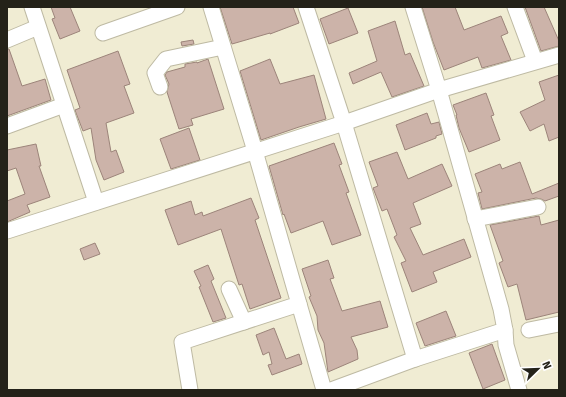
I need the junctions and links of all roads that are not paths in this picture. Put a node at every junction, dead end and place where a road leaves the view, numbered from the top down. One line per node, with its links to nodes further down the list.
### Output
1 (32, 7): 7 (street)
2 (177, 7): 8 (street)
3 (211, 7): 10 (street)
4 (306, 7): 16 (street)
5 (413, 7): 14 (street)
6 (515, 7): 12 (street)
7 (38, 27): 9 (street); 15 (street)
8 (103, 32)
9 (7, 40)
10 (223, 47): 13 (street); 18 (street)
11 (559, 55): 12 (street)
12 (536, 61): 14 (street)
13 (160, 87)
14 (439, 90): 16 (street); 21 (street)
15 (64, 105): 17 (street); 19 (street)
16 (344, 123): 18 (street); 29 (street)
17 (7, 126)
18 (255, 151): 19 (street); 24 (street)
19 (96, 202): 22 (street)
20 (538, 207): 21 (street)
21 (476, 219): 27 (street)
22 (7, 231)
23 (228, 290): 25 (street)
24 (299, 304): 25 (street); 31 (street)
25 (244, 322): 30 (street)
26 (559, 324): 28 (street)
27 (504, 330): 29 (street); 33 (street)
28 (529, 330)
29 (415, 359): 32 (street)
30 (190, 390)
31 (324, 390)
32 (331, 390)
33 (519, 390)

